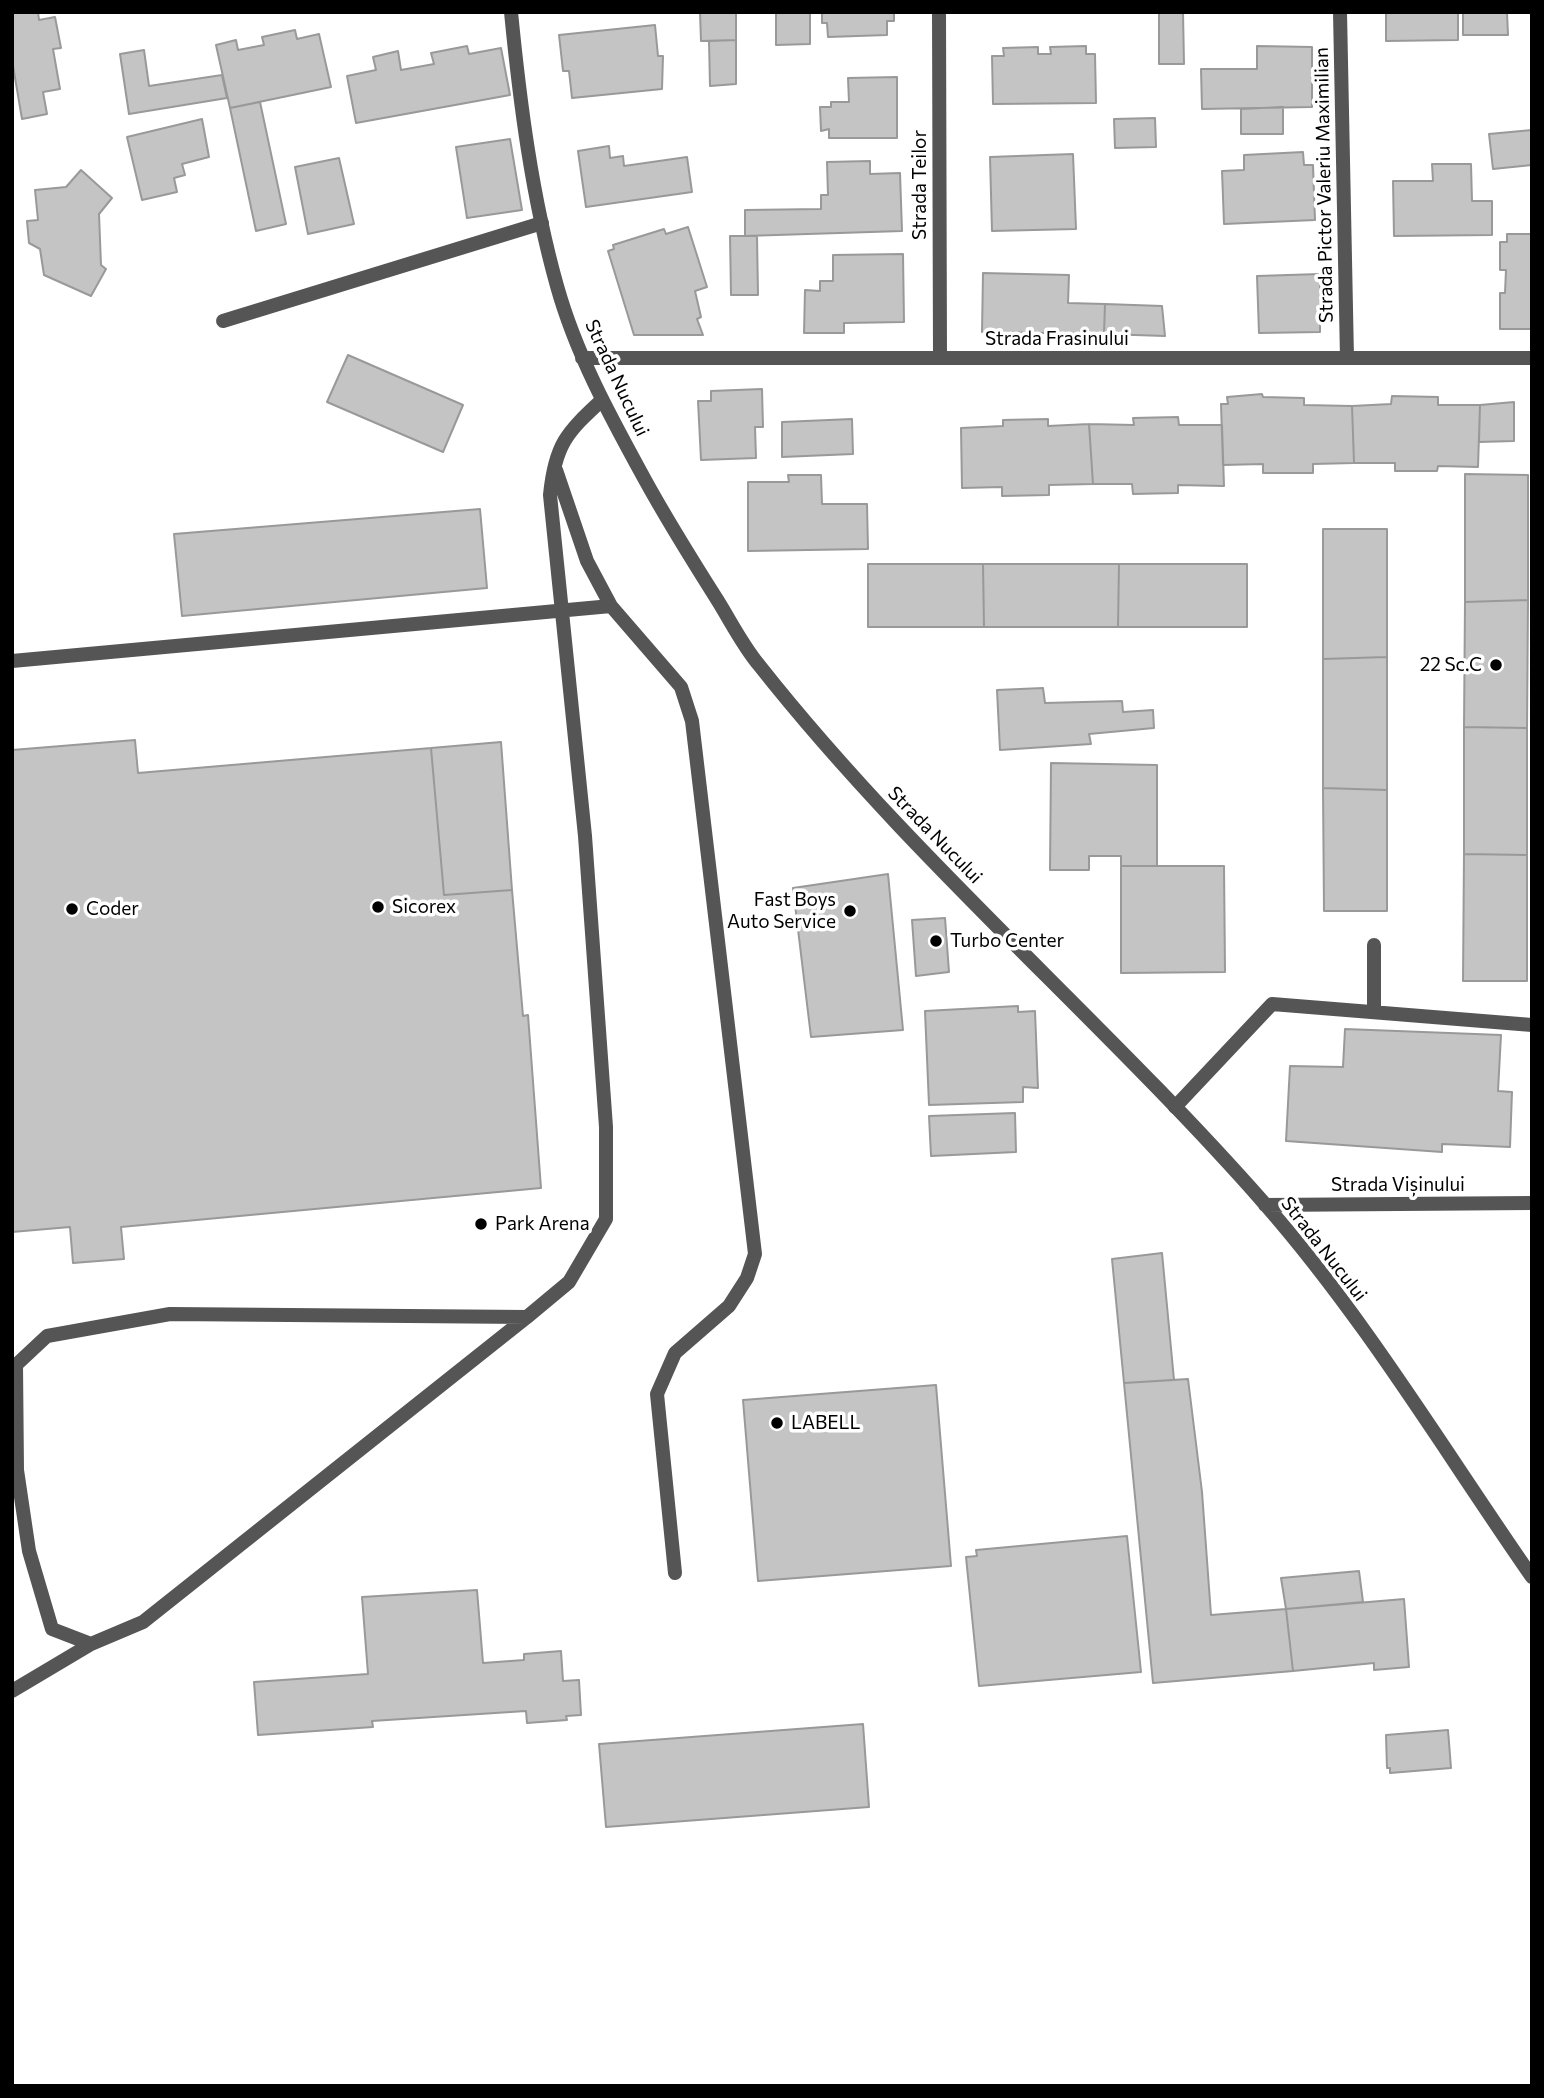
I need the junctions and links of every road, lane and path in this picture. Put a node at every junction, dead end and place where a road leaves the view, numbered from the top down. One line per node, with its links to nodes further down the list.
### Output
1 (511, 12): 4 (street, Strada Nucului)
2 (939, 12): 7 (street, Strada Teilor)
3 (1340, 12): 8 (street, Strada Pictor Valeriu Maximilian)
4 (542, 223): 5 (street); 6 (street, Strada Nucului)
5 (223, 321)
6 (582, 358): 7 (street, Strada Frasinului); 10 (street, Strada Nucului)
7 (940, 358): 8 (street, Strada Frasinului)
8 (1347, 358): 9 (street, Strada Frasinului)
9 (1532, 358)
10 (602, 400): 11 (street); 18 (street, Strada Nucului)
11 (553, 462): 12 (street); 13 (street)
12 (611, 606): 13 (street); 22 (street)
13 (562, 610): 14 (street); 21 (street)
14 (12, 661)
15 (1374, 945): 16 (street)
16 (1374, 1010): 17 (street); 18 (street)
17 (1532, 1025)
18 (1175, 1107): 20 (street, Strada Nucului)
19 (1532, 1203): 20 (street, Strada Vișinului)
20 (1265, 1205): 23 (street, Strada Nucului)
21 (527, 1317): 24 (street); 24 (street)
22 (675, 1573)
23 (1532, 1577)
24 (91, 1644): 25 (street)
25 (12, 1691)

